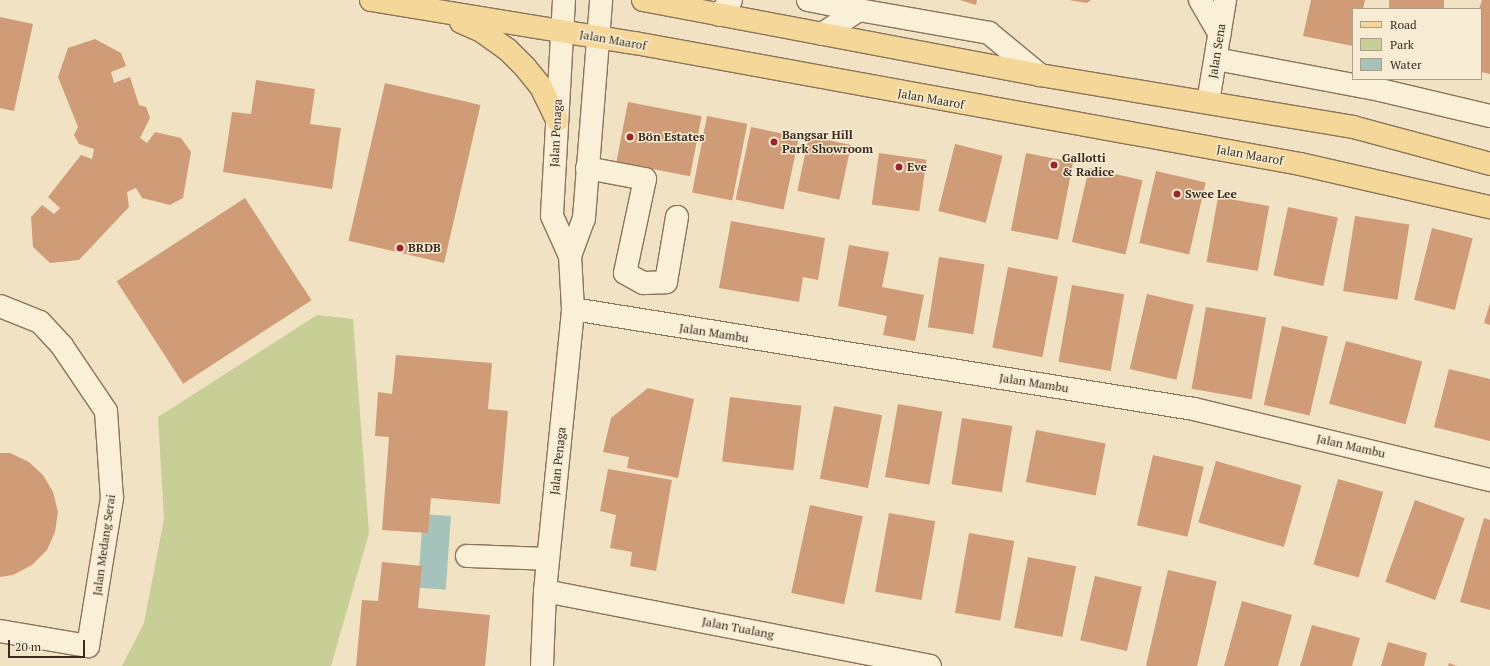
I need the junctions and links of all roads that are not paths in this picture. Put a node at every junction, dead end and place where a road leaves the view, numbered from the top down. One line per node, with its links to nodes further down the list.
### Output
1 (371, 0): 10 (main road, Jalan Maarof)
2 (564, 0): 11 (street, Jalan Penaga)
3 (601, 0): 14 (street, Jalan Penaga)
4 (643, 0): 8 (main road)
5 (808, 0): 9 (street)
6 (1200, 0): 13 (street)
7 (1226, 0): 13 (street, Jalan Sena)
8 (725, 8): 12 (main road)
9 (859, 10): 12 (street); 16 (street)
10 (439, 12): 11 (main road, Jalan Maarof); 19 (main road)
11 (562, 31): 14 (main road, Jalan Maarof); 19 (street, Jalan Penaga)
12 (822, 34): 16 (main road)
13 (1220, 34): 15 (street, Jalan Sena)
14 (598, 37): 21 (street, Jalan Penaga); 22 (main road, Jalan Maarof)
15 (1216, 59): 17 (street, Jalan Sena); 18 (street)
16 (1040, 75): 17 (main road)
17 (1208, 102): 20 (main road)
18 (1490, 116)
19 (557, 120): 24 (street, Jalan Penaga)
20 (1490, 164)
21 (588, 168): 23 (street); 24 (street, Jalan Penaga)
22 (1490, 207)
23 (677, 217)
24 (570, 256): 26 (street, Jalan Penaga)
25 (0, 306): 31 (street, Jalan Medang Serai)
26 (573, 309): 27 (street, Jalan Mambu); 29 (street, Jalan Penaga)
27 (1490, 480)
28 (467, 556): 29 (street)
29 (548, 559): 30 (street, Jalan Penaga)
30 (545, 591): 32 (street, Jalan Penaga); 33 (street, Jalan Tualang)
31 (0, 631)
32 (542, 666)
33 (930, 666)

